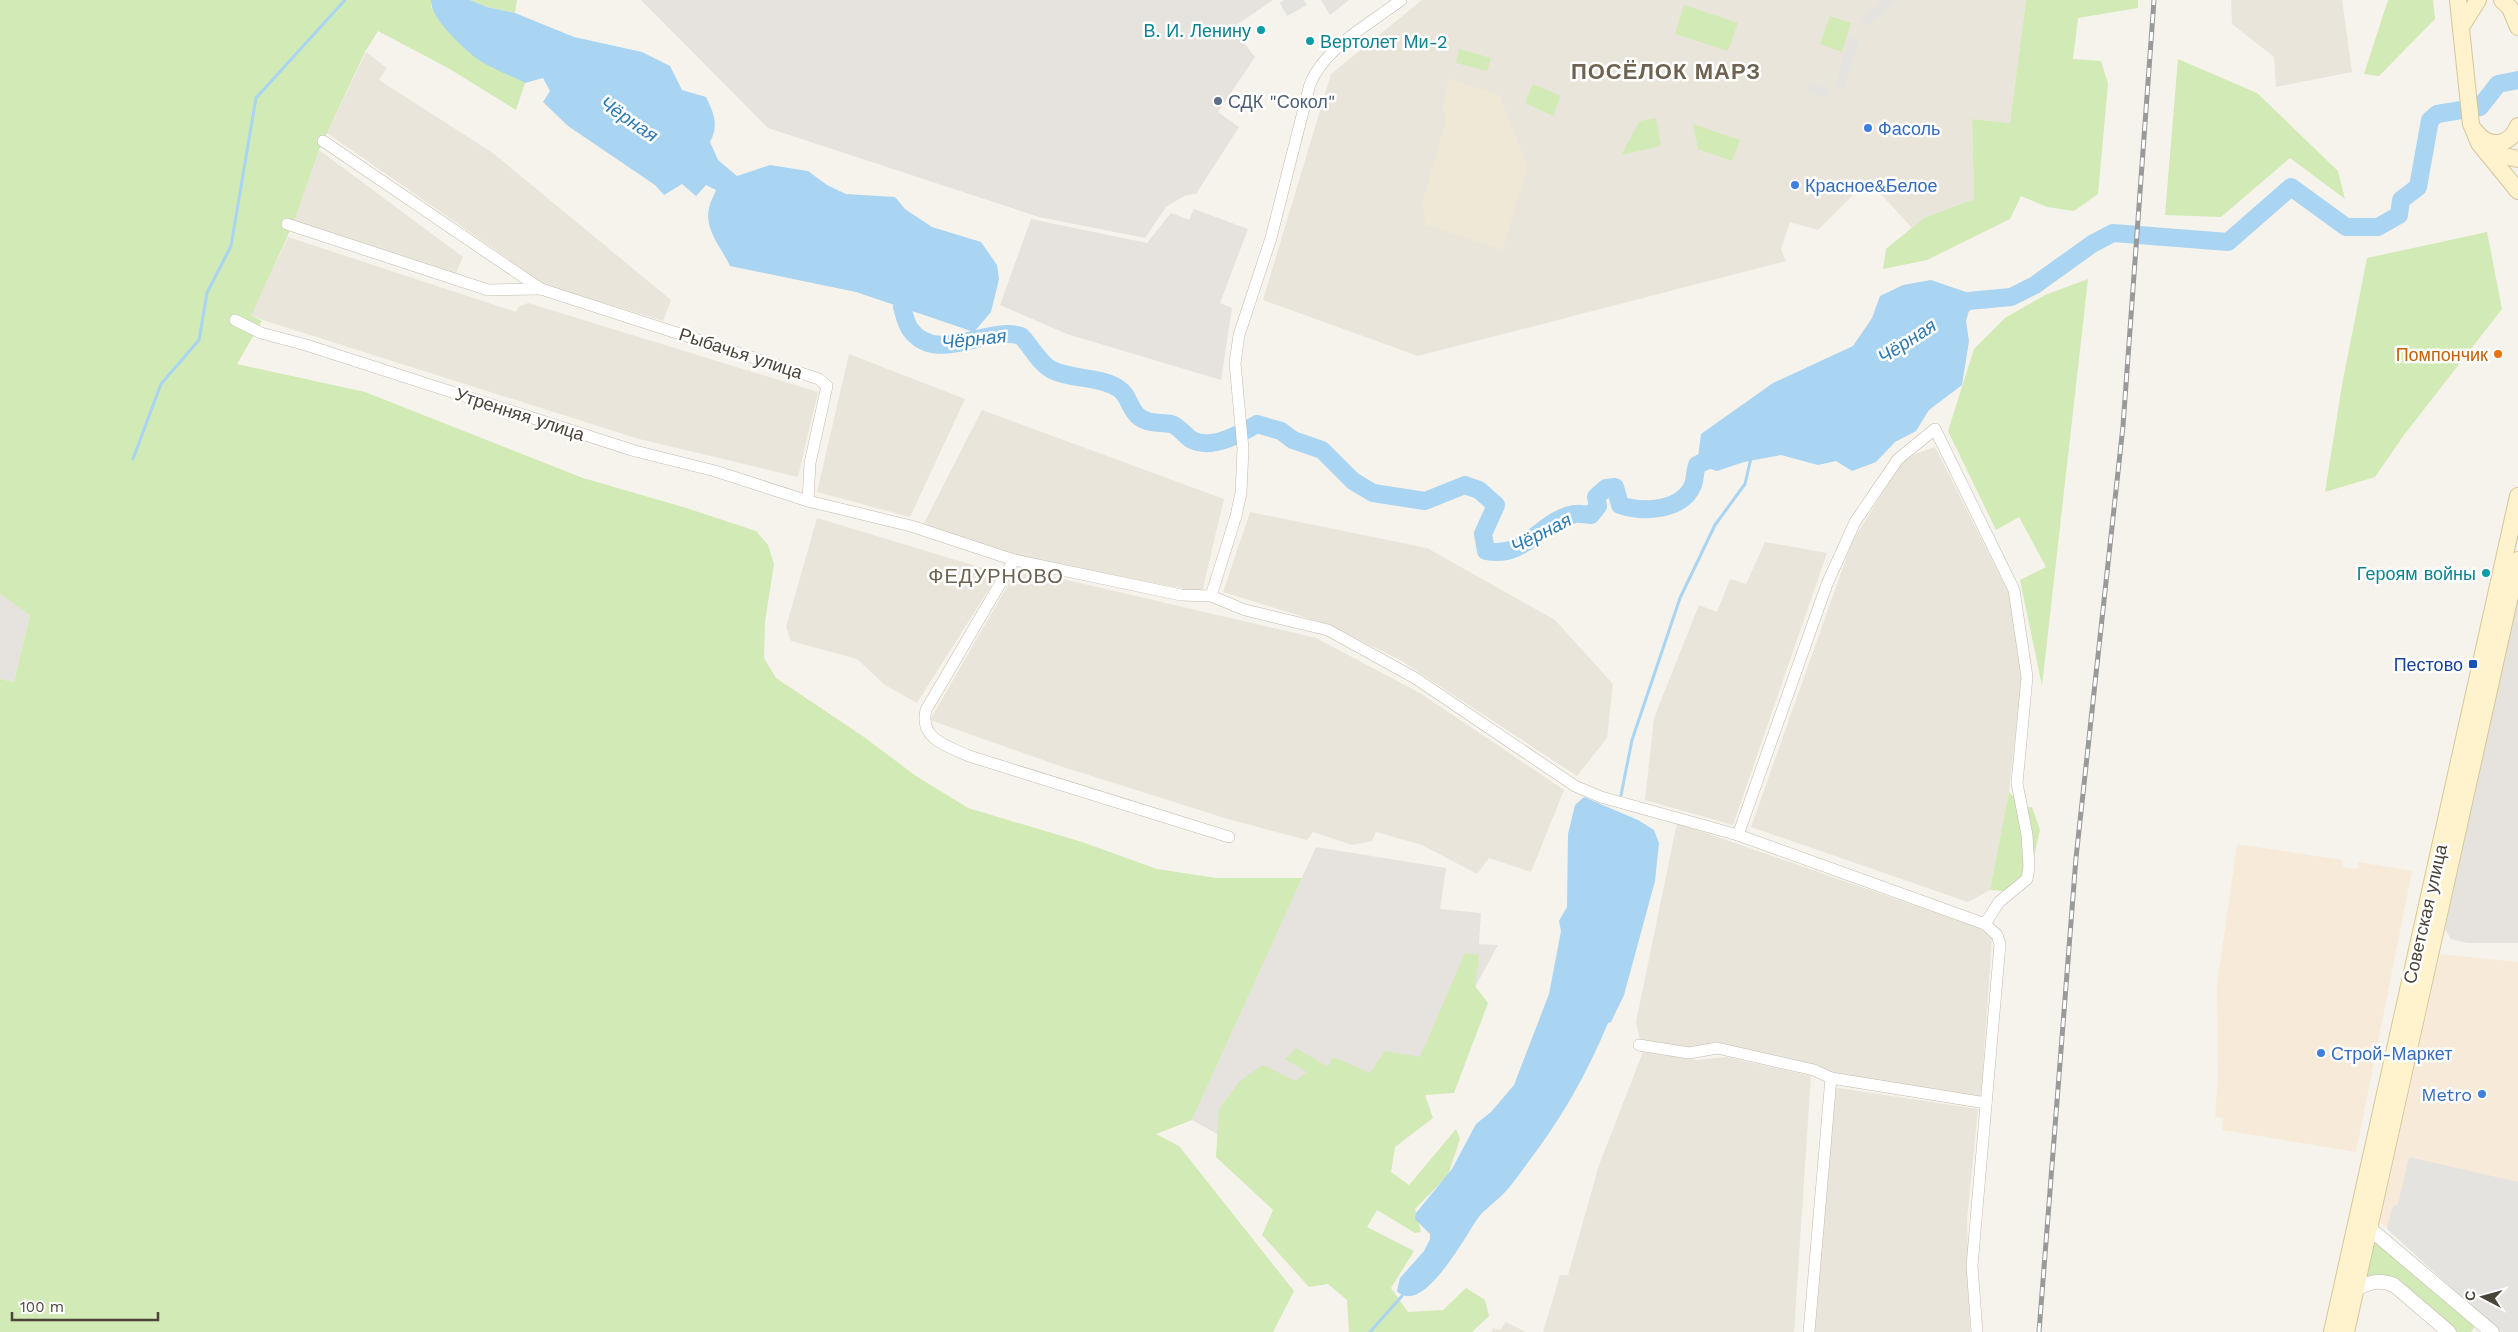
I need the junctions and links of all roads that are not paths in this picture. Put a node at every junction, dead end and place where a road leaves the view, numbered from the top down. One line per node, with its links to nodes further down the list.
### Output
1 (1401, 0): 20 (street)
2 (2458, 0): 5 (main road)
3 (2478, 0): 5 (main road)
4 (2502, 0): 6 (main road)
5 (2461, 27): 7 (main road)
6 (2518, 27)
7 (2471, 122): 8 (main road); 10 (main road)
8 (2518, 126)
9 (323, 141): 14 (street)
10 (2486, 152): 11 (main road); 12 (main road)
11 (2518, 159)
12 (2518, 190)
13 (287, 224): 14 (street)
14 (541, 290): 17 (street, Рыбачья улица)
15 (235, 320): 17 (street, Утренняя улица)
16 (2518, 496): 31 (main road, Советская улица)
17 (808, 501): 18 (street, Утренняя улица)
18 (1014, 560): 20 (street, Утренняя улица); 22 (street)
19 (2518, 560): 27 (main road, Советская улица)
20 (1211, 596): 21 (street)
21 (1738, 835): 23 (street); 23 (street)
22 (1229, 837)
23 (1985, 924): 26 (street)
24 (1639, 1045): 25 (street)
25 (1831, 1078): 26 (street); 29 (street)
26 (1986, 1103): 30 (street)
27 (2370, 1228): 28 (main road, Советская улица); 34 (street)
28 (2356, 1289): 32 (main road, Советская улица); 33 (street)
29 (1809, 1332)
30 (1977, 1332)
31 (2332, 1332)
32 (2346, 1332)
33 (2449, 1332)
34 (2492, 1332)

